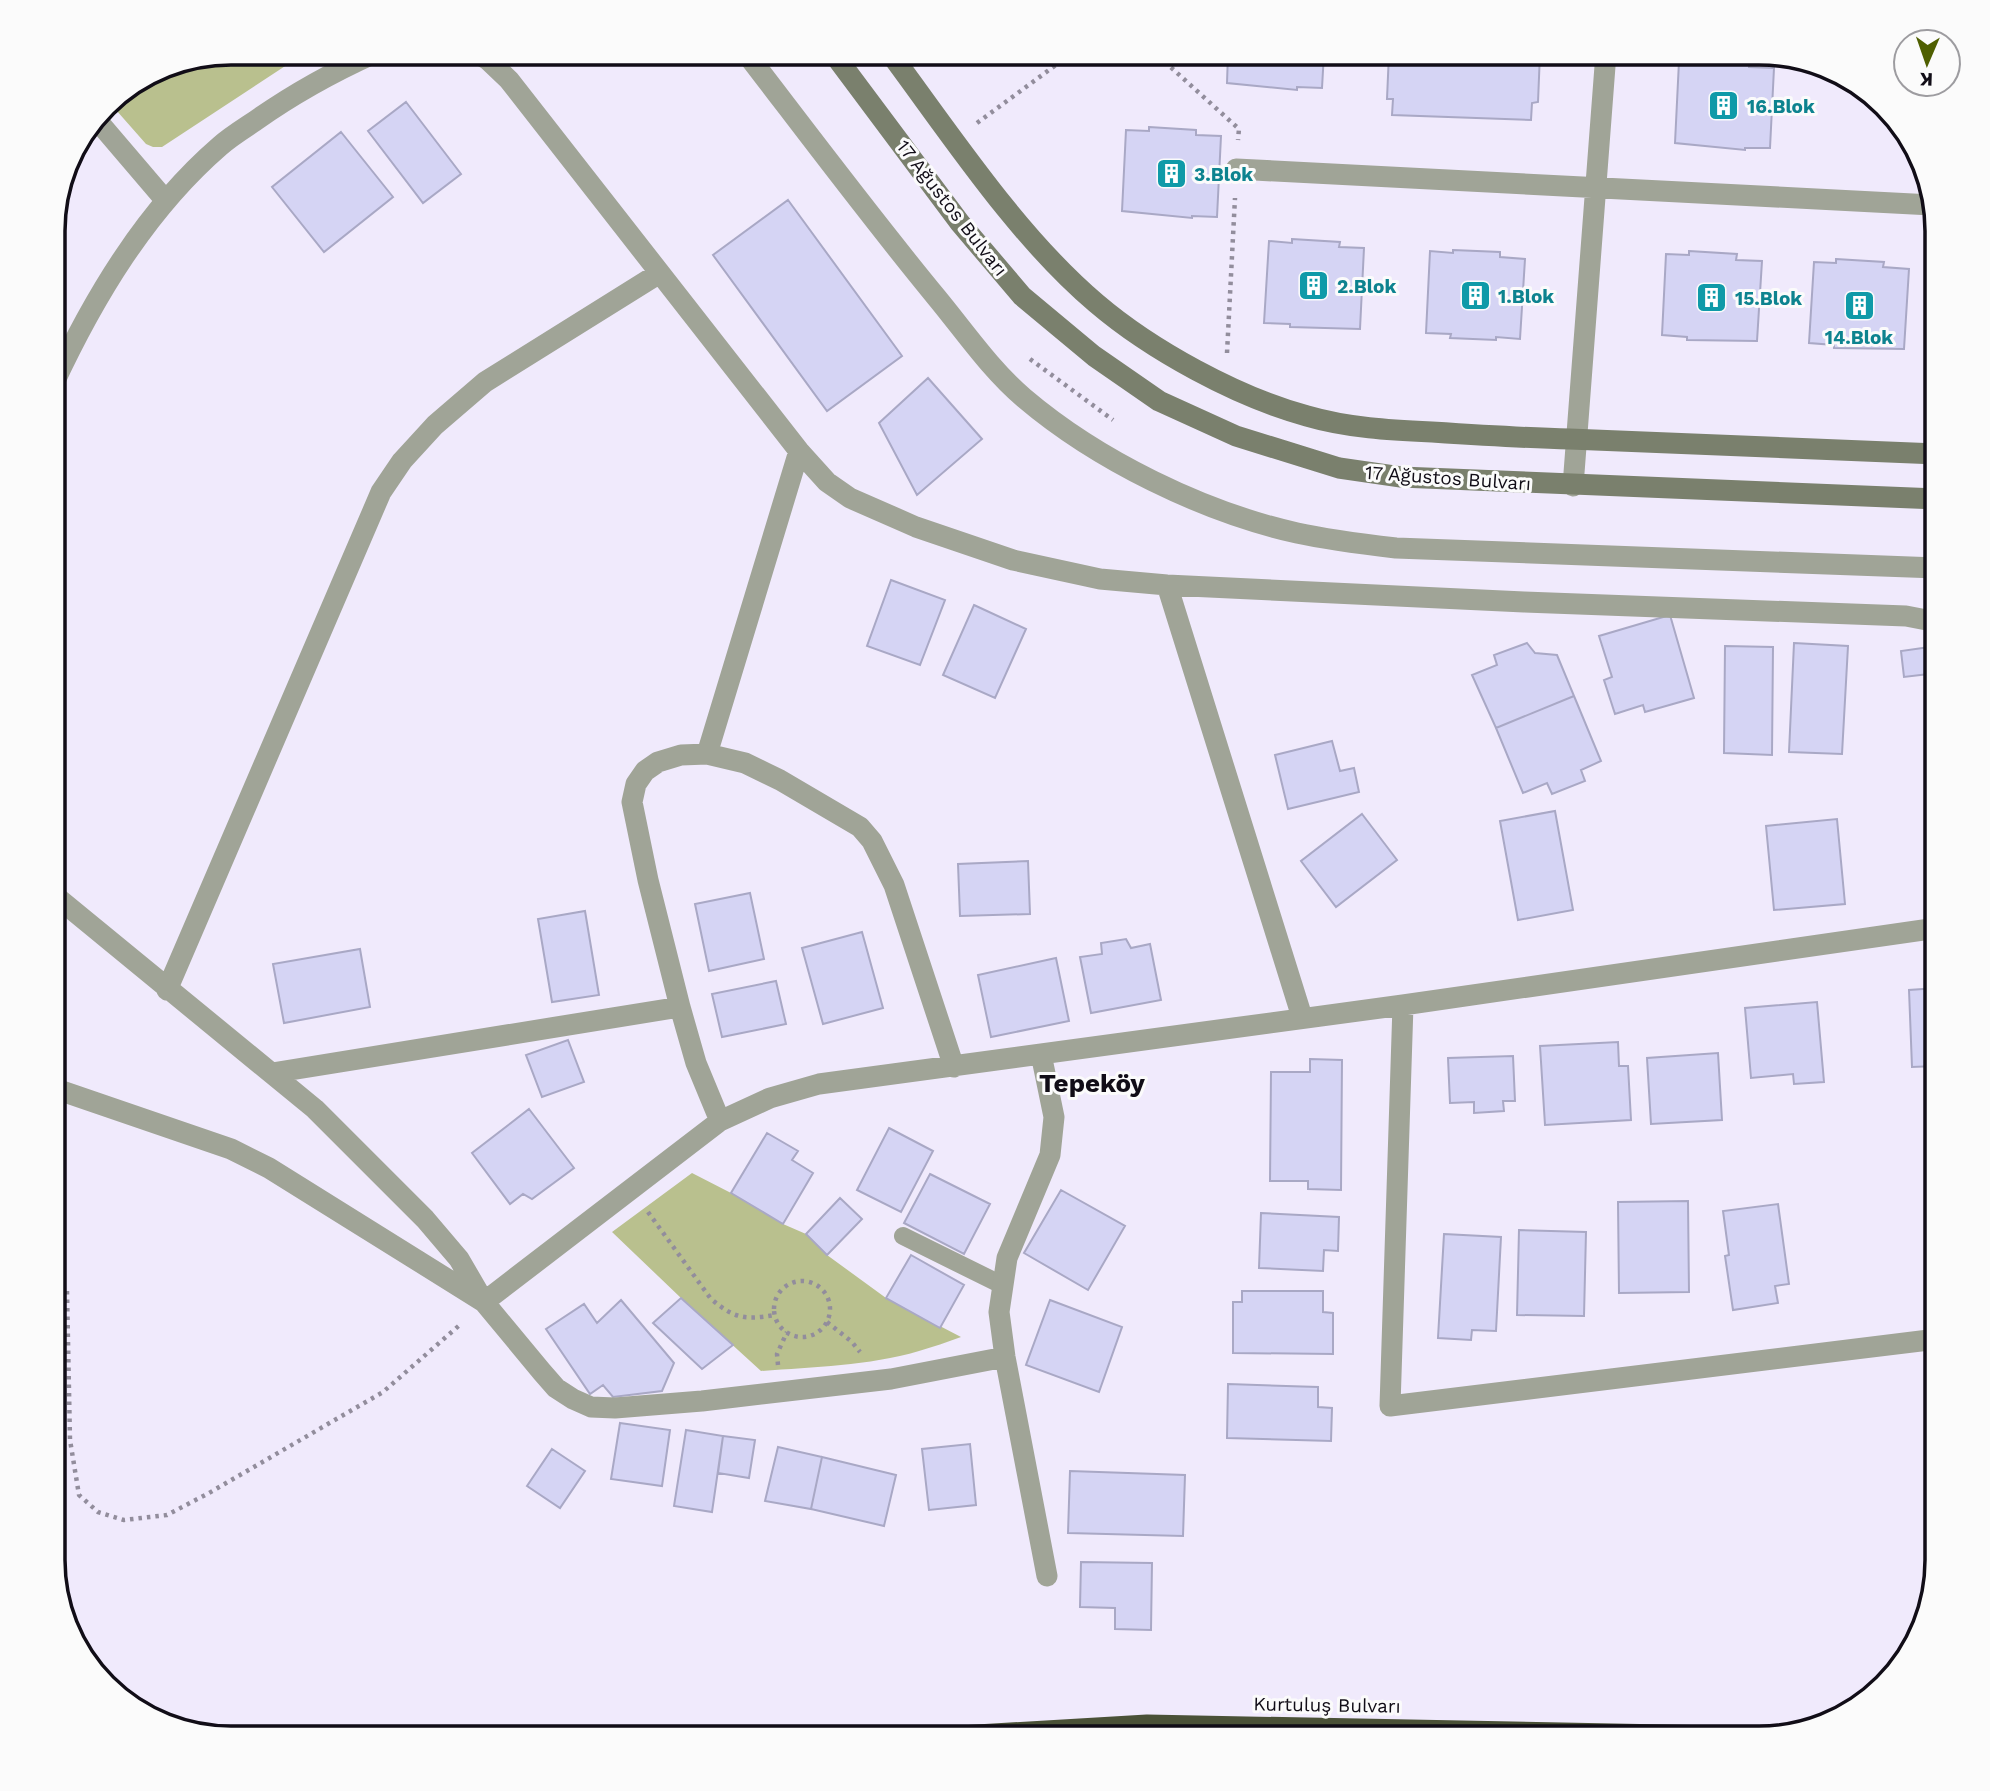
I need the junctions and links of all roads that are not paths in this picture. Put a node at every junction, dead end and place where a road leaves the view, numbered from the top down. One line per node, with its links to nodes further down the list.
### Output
1 (347, 65): 10 (street)
2 (494, 65): 12 (street)
3 (756, 65): 19 (street)
4 (843, 65): 17 (main road, 17 Ağustos Bulvarı)
5 (900, 65): 14 (main road)
6 (1605, 65): 9 (street)
7 (102, 126): 10 (street)
8 (1236, 169): 9 (street)
9 (1596, 188): 11 (street); 14 (street)
10 (166, 201): 13 (street)
11 (1923, 205)
12 (658, 274): 15 (street); 25 (street)
13 (65, 362)
14 (1577, 440): 16 (main road); 17 (street)
15 (799, 451): 20 (street); 22 (street)
16 (1925, 454)
17 (1573, 486): 18 (main road, 17 Ağustos Bulvarı)
18 (1925, 499)
19 (1925, 568)
20 (1167, 585): 21 (street); 28 (street)
21 (1925, 620)
22 (706, 754): 27 (street); 30 (street)
23 (65, 904): 25 (street)
24 (1925, 930): 26 (street)
25 (167, 990): 31 (street)
26 (1403, 1005): 28 (street); 37 (street)
27 (680, 1007): 31 (street); 33 (street)
28 (1302, 1017): 29 (street)
29 (1041, 1054): 30 (street); 35 (street)
30 (954, 1067): 33 (street)
31 (272, 1073): 36 (street)
32 (65, 1091): 36 (street)
33 (720, 1121): 36 (street)
34 (903, 1236): 35 (lane)
35 (1002, 1285): 38 (street)
36 (484, 1301): 38 (street)
37 (1925, 1340)
38 (1005, 1357): 39 (street)
39 (1047, 1576)
40 (1130, 1726): 41 (highway, Kurtuluş Bulvarı)
41 (1199, 1726)

